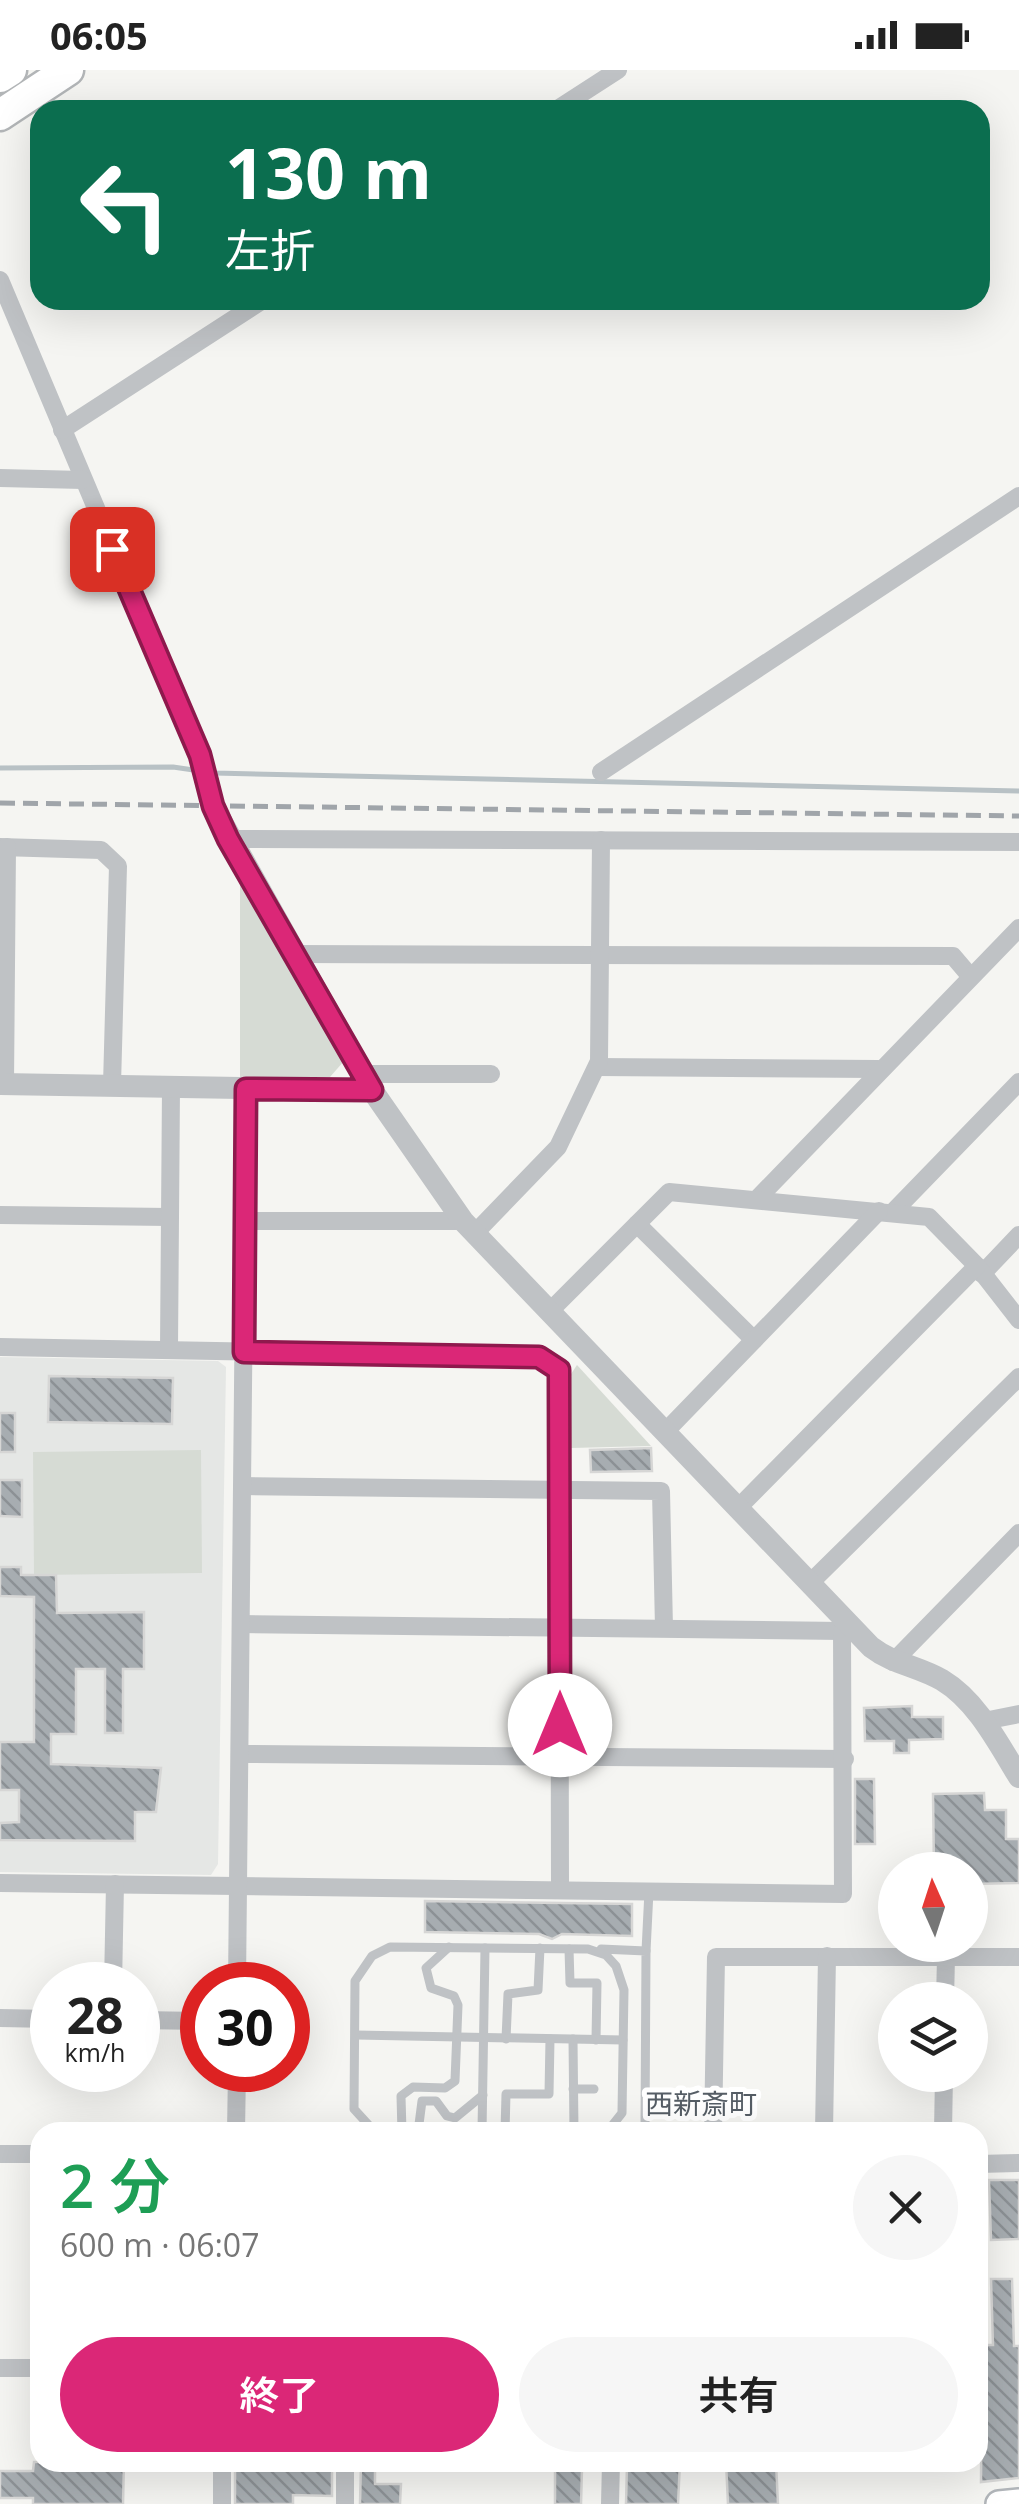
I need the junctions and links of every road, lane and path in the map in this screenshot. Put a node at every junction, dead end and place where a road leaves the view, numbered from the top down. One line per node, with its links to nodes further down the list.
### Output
1 (11, 70): 4 (highway)
2 (68, 70): 6 (highway)
3 (618, 70): 5 (street)
4 (0, 77)
5 (572, 100)
6 (0, 114)
7 (0, 280): 9 (street)
8 (248, 310): 9 (street)
9 (62, 430): 11 (street)
10 (0, 478): 11 (street)
11 (83, 480): 14 (street)
12 (1019, 496): 13 (street)
13 (600, 772)
14 (213, 806): 15 (street)
15 (228, 839): 16 (street); 20 (street)
16 (602, 840): 17 (street); 21 (street)
17 (1019, 842)
18 (4, 847): 28 (street); 29 (street)
19 (1019, 928): 22 (street)
20 (293, 954): 21 (street); 26 (street)
21 (600, 957): 22 (street); 23 (street)
22 (970, 976): 24 (street)
23 (597, 1068): 24 (street); 38 (street)
24 (878, 1069): 32 (street)
25 (491, 1074): 26 (street)
26 (367, 1082): 31 (street); 38 (street)
27 (1019, 1082): 33 (street)
28 (2, 1084): 29 (street)
29 (112, 1085): 30 (street)
30 (171, 1087): 31 (street); 35 (street)
31 (246, 1089): 36 (street)
32 (757, 1199): 33 (street); 37 (street)
33 (886, 1212): 40 (street); 43 (street)
34 (0, 1215): 35 (street)
35 (170, 1216): 45 (street)
36 (248, 1222): 38 (street); 46 (street)
37 (636, 1224): 41 (street); 43 (street)
38 (469, 1227): 41 (street)
39 (1019, 1235): 40 (street)
40 (980, 1270): 42 (street); 51 (street)
41 (550, 1311): 48 (street)
42 (1019, 1320)
43 (754, 1340): 48 (street)
44 (0, 1347): 45 (street)
45 (169, 1348): 46 (street)
46 (244, 1352): 49 (street); 50 (street)
47 (1019, 1377): 53 (street)
48 (665, 1432): 51 (street)
49 (242, 1486): 50 (street); 54 (street)
50 (562, 1490): 55 (street); 56 (street)
51 (737, 1508): 53 (street)
52 (1019, 1533): 58 (street)
53 (809, 1584): 57 (street)
54 (242, 1624): 55 (street); 61 (street)
55 (560, 1626): 56 (street); 62 (street)
56 (664, 1628): 57 (street)
57 (845, 1628): 58 (street); 63 (street)
58 (893, 1662): 60 (street)
59 (1019, 1714): 60 (street)
60 (984, 1721): 64 (street)
61 (241, 1754): 62 (street); 67 (street)
62 (560, 1758): 63 (street); 68 (street)
63 (845, 1759): 69 (street)
64 (1019, 1777)
65 (0, 1883): 66 (street)
66 (115, 1884): 67 (street); 80 (street)
67 (237, 1886): 68 (street); 81 (street)
68 (560, 1890): 69 (street)
69 (649, 1891): 75 (lane)
70 (449, 1947): 71 (lane); 84 (lane); 85 (lane)
71 (485, 1948): 72 (lane); 86 (lane)
72 (540, 1948): 73 (lane); 87 (lane)
73 (569, 1949): 74 (lane); 90 (lane)
74 (588, 1949): 75 (lane); 91 (lane)
75 (646, 1950): 105 (lane)
76 (827, 1956): 77 (street); 106 (street); 107 (street)
77 (878, 1956)
78 (988, 1958): 79 (street)
79 (1019, 1958)
80 (114, 1962)
81 (237, 1962)
82 (0, 2018): 83 (street)
83 (30, 2018)
84 (356, 2036): 85 (lane); 98 (lane)
85 (457, 2038): 86 (lane); 99 (lane)
86 (484, 2038): 87 (lane); 96 (lane)
87 (506, 2039): 88 (lane)
88 (550, 2039): 89 (lane); 102 (lane)
89 (573, 2040): 90 (lane); 93 (lane)
90 (596, 2040): 91 (lane)
91 (623, 2040): 104 (lane)
92 (594, 2089): 93 (lane)
93 (574, 2090): 103 (lane)
94 (237, 2092): 97 (street)
95 (944, 2092): 108 (street)
96 (483, 2095): 100 (lane); 101 (lane)
97 (236, 2122)
98 (366, 2122)
99 (402, 2122)
100 (419, 2122)
101 (482, 2122)
102 (505, 2122)
103 (574, 2122)
104 (615, 2122)
105 (644, 2122)
106 (713, 2122)
107 (824, 2122)
108 (943, 2122)
109 (0, 2154): 110 (street)
110 (30, 2154)
111 (1019, 2163): 112 (street)
112 (988, 2164)
113 (0, 2368): 114 (street)
114 (30, 2368)
115 (222, 2472): 119 (street)
116 (345, 2472): 120 (street)
117 (611, 2472): 121 (street)
118 (1019, 2502): 122 (main road)
119 (222, 2504)
120 (345, 2504)
121 (610, 2504)
122 (999, 2504)

